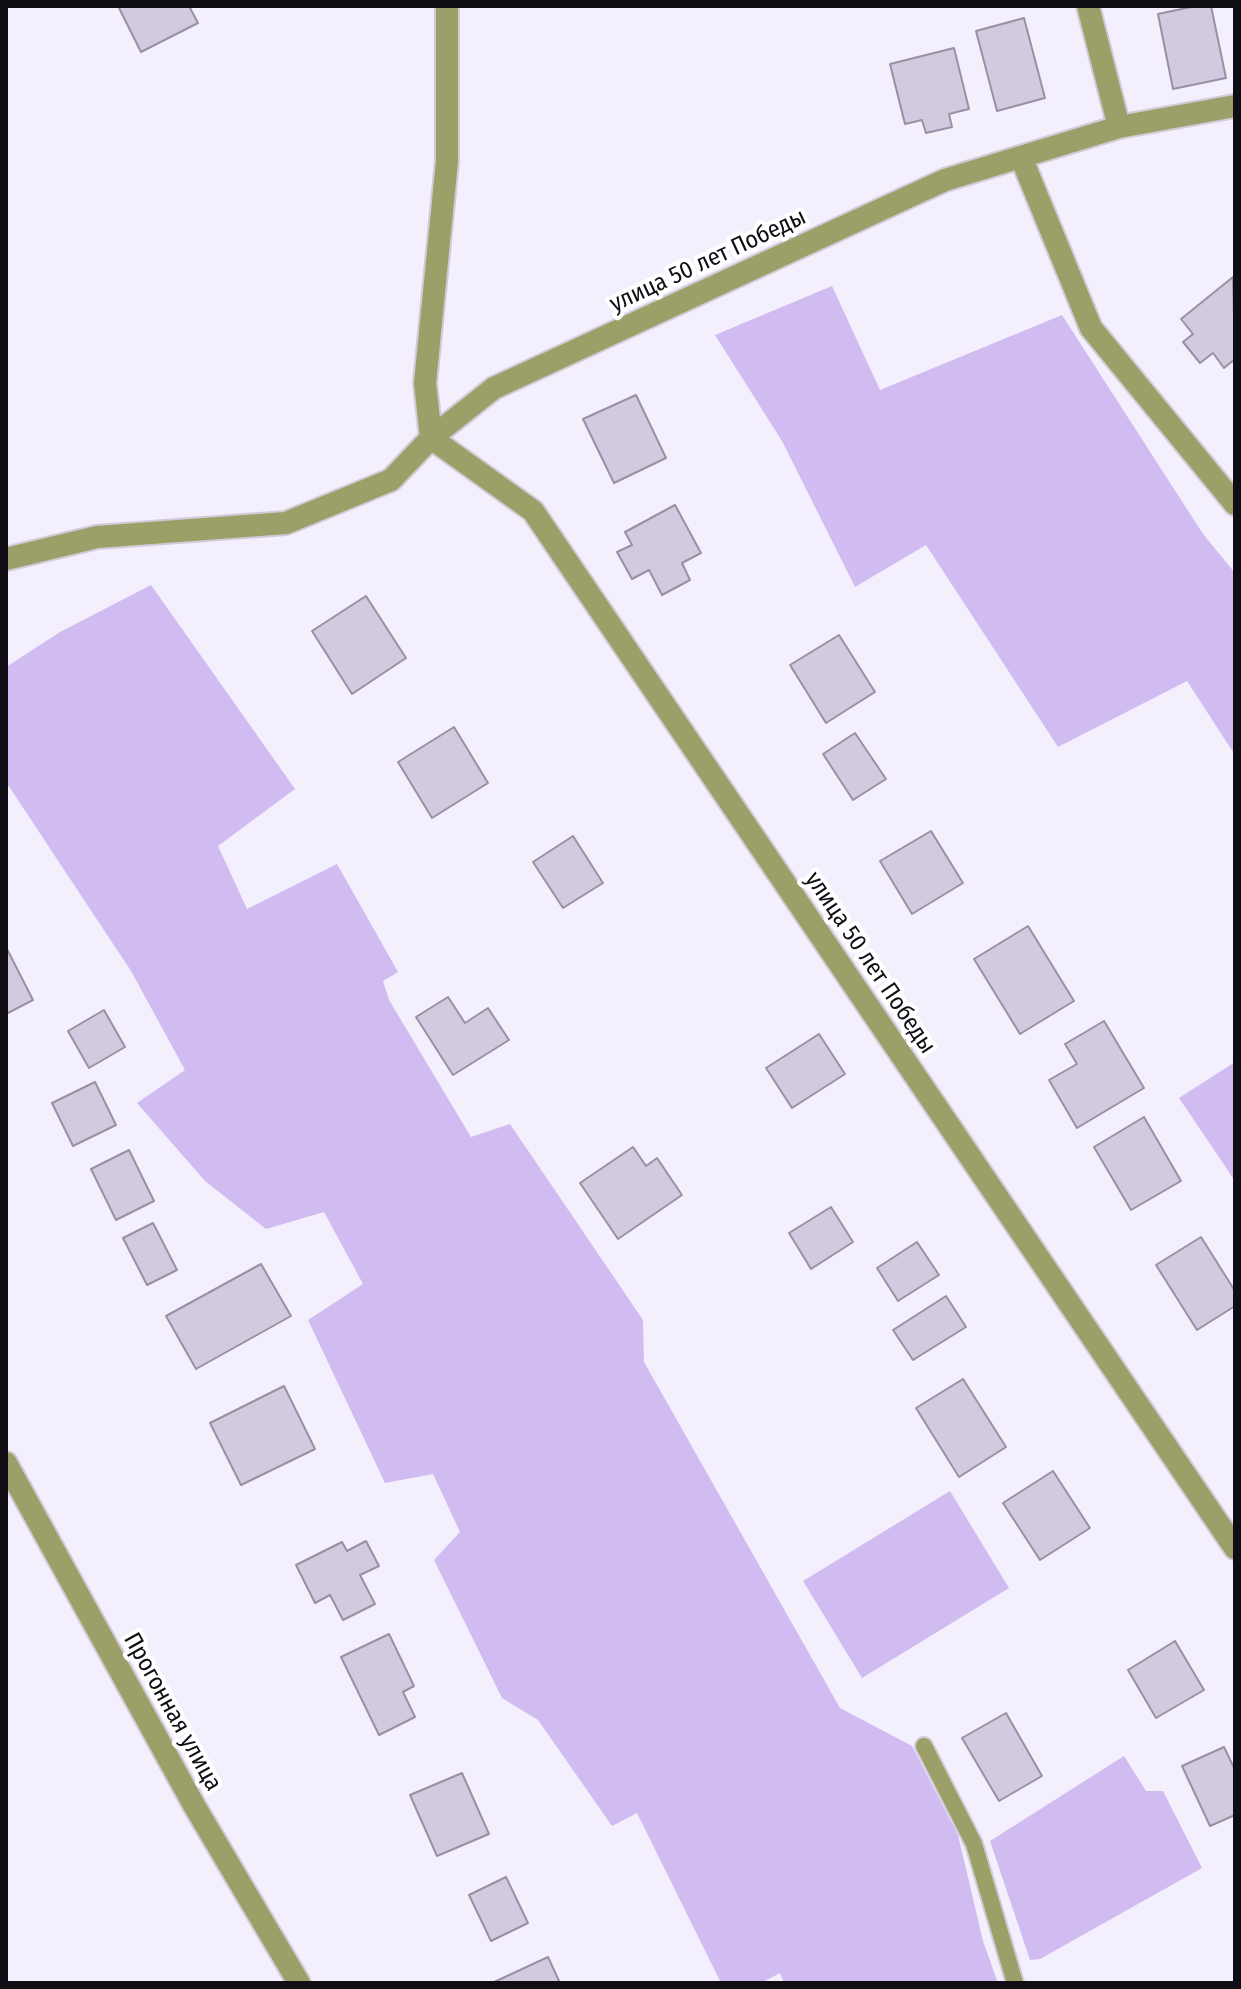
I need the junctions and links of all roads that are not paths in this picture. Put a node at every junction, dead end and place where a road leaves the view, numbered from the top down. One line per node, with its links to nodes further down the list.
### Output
1 (447, 6): 6 (street)
2 (1088, 6): 4 (street)
3 (1235, 106): 4 (street, улица 50 лет Победы)
4 (1119, 127): 5 (street, улица 50 лет Победы)
5 (1021, 157): 6 (street, улица 50 лет Победы); 7 (street)
6 (431, 438): 8 (street, улица 50 лет Победы); 10 (street, улица 50 лет Победы)
7 (1235, 504)
8 (6, 559)
9 (6, 1463): 12 (street, Прогонная улица)
10 (1235, 1548)
11 (924, 1746): 13 (lane)
12 (299, 1983)
13 (1015, 1983)

